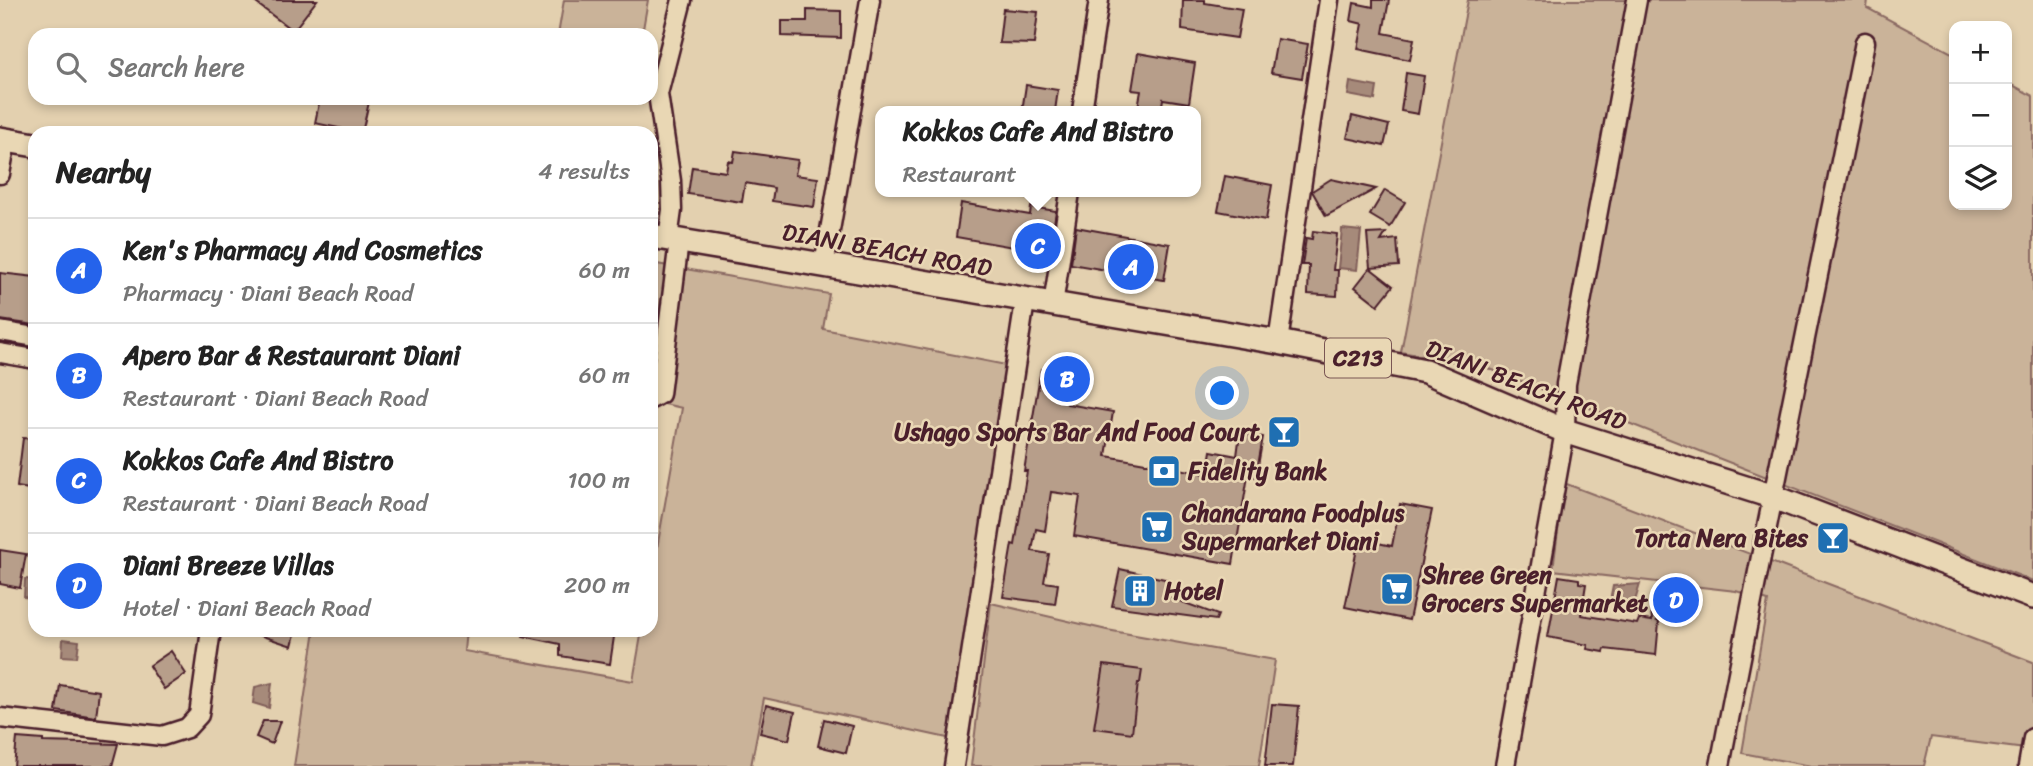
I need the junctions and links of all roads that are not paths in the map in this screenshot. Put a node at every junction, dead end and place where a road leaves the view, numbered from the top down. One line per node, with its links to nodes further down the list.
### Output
1 (682, 0): 12 (street)
2 (870, 0): 13 (street)
3 (1099, 0): 7 (street)
4 (1329, 0): 18 (street)
5 (1637, 0): 22 (street)
6 (1865, 42): 23 (street)
7 (1083, 106)
8 (3, 140): 9 (main road); 10 (street)
9 (28, 144)
10 (0, 174)
11 (1069, 197): 15 (street)
12 (666, 239): 13 (main road, DIANI BEACH ROAD / C213); 21 (street)
13 (824, 265): 14 (main road, DIANI BEACH ROAD / C213)
14 (1025, 301): 15 (main road, DIANI BEACH ROAD / C213); 28 (street)
15 (1053, 305): 18 (main road, DIANI BEACH ROAD / C213)
16 (0, 331): 17 (street)
17 (28, 336)
18 (1278, 342): 22 (main road, DIANI BEACH ROAD / C213)
19 (0, 353): 20 (street)
20 (28, 358)
21 (658, 395)
22 (1565, 431): 23 (main road, DIANI BEACH ROAD / C213); 29 (street)
23 (1771, 496): 24 (main road, DIANI BEACH ROAD / C213); 30 (street)
24 (2033, 597)
25 (210, 637): 26 (street)
26 (0, 718)
27 (2033, 738): 31 (street)
28 (954, 766)
29 (1505, 766)
30 (1720, 766)
31 (2028, 766)

